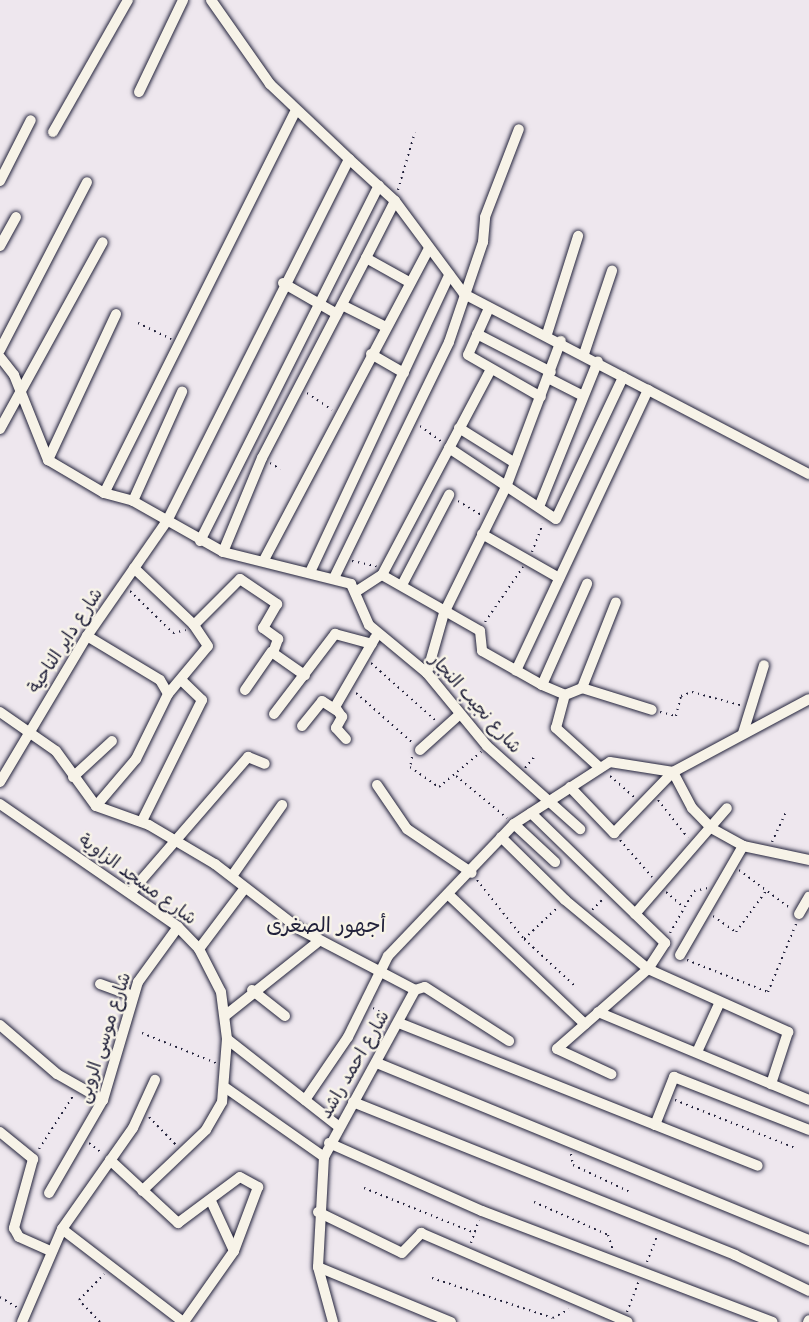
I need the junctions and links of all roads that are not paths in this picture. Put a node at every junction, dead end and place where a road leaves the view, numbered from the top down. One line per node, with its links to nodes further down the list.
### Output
1 (128, 0): 8 (street)
2 (183, 0): 4 (street)
3 (211, 0): 5 (street)
4 (139, 92)
5 (295, 112): 9 (street); 56 (street)
6 (31, 120): 10 (street)
7 (519, 129): 24 (street)
8 (53, 132)
9 (348, 159): 12 (street); 23 (street, شارع داير الناحية)
10 (0, 181)
11 (87, 182): 33 (street)
12 (379, 185): 13 (street); 25 (street)
13 (395, 201): 18 (street); 19 (street)
14 (16, 217): 17 (street)
15 (578, 236): 31 (street)
16 (103, 242): 43 (street)
17 (0, 246)
18 (429, 249): 21 (street); 22 (street)
19 (366, 258): 22 (street); 27 (street)
20 (612, 271): 35 (street)
21 (449, 275): 24 (street); 39 (street)
22 (409, 282): 29 (street)
23 (282, 283): 25 (street); 60 (street, شارع داير الناحية)
24 (464, 294): 26 (street); 68 (street)
25 (318, 304): 27 (street); 49 (street)
26 (489, 308): 30 (street); 31 (street)
27 (340, 309): 29 (street); 51 (street)
28 (116, 314): 52 (street)
29 (386, 327): 34 (street)
30 (477, 334): 38 (street); 40 (street)
31 (548, 334): 32 (street)
32 (561, 341): 35 (street); 40 (street)
33 (0, 350)
34 (371, 354): 39 (street); 64 (street)
35 (584, 354): 37 (street)
36 (0, 357): 43 (street)
37 (598, 361): 41 (street); 45 (street)
38 (491, 369): 46 (street); 47 (street)
39 (404, 373): 66 (street)
40 (550, 375): 45 (street); 46 (street)
41 (624, 377): 42 (street); 59 (street)
42 (648, 390): 54 (street); 69 (street)
43 (21, 392): 48 (street); 52 (street)
44 (182, 392): 58 (street)
45 (583, 396): 59 (street)
46 (541, 397): 53 (street)
47 (459, 428): 50 (street); 53 (street)
48 (0, 429)
49 (247, 447): 51 (street); 62 (street)
50 (449, 447): 55 (street); 67 (street)
51 (262, 459): 63 (street)
52 (48, 460): 56 (street)
53 (515, 463): 55 (street)
54 (809, 474)
55 (506, 487): 59 (street); 61 (street)
56 (104, 493): 58 (street)
57 (449, 495): 71 (street)
58 (133, 501): 60 (street)
59 (543, 510)
60 (166, 521): 62 (street); 65 (street, شارع داير الناحية)
61 (482, 534): 69 (street); 74 (street)
62 (200, 541): 63 (street)
63 (223, 552): 64 (street)
64 (264, 560): 66 (street)
65 (134, 568): 75 (street); 76 (street, شارع داير الناحية)
66 (311, 570): 68 (street)
67 (384, 572): 71 (street); 72 (street)
68 (335, 576): 72 (street)
69 (559, 578): 80 (street)
70 (587, 584): 84 (street)
71 (402, 585): 74 (street)
72 (357, 591): 77 (street, شارع نجيب النجار)
73 (616, 602): 85 (street)
74 (444, 613): 80 (street); 81 (street)
75 (193, 624): 78 (street); 83 (street)
76 (87, 636): 87 (street); 96 (street, شارع داير الناحية)
77 (375, 639): 81 (street, شارع نجيب النجار); 82 (street); 90 (street)
78 (272, 651): 82 (street); 86 (street)
79 (764, 664): 97 (street)
80 (516, 671): 84 (street)
81 (427, 673): 94 (street, شارع نجيب النجار)
82 (305, 675): 93 (street)
83 (182, 681): 87 (street); 114 (street)
84 (542, 685): 88 (street)
85 (582, 688): 88 (street); 91 (street)
86 (245, 690)
87 (168, 694): 111 (street)
88 (565, 695): 102 (street)
89 (809, 699): 97 (street)
90 (336, 710): 95 (street); 98 (street)
91 (652, 710)
92 (0, 712): 96 (street)
93 (274, 714)
94 (460, 714): 100 (street); 108 (street, شارع نجيب النجار)
95 (302, 726)
96 (29, 731): 104 (street); 105 (street, شارع داير الناحية)
97 (743, 733): 103 (street)
98 (346, 739)
99 (111, 741): 104 (street)
100 (420, 750)
101 (266, 764): 119 (street)
102 (598, 766): 103 (street); 107 (street)
103 (673, 772): 107 (street); 116 (street)
104 (74, 777): 111 (street)
105 (0, 782)
106 (377, 785): 123 (street)
107 (570, 788): 108 (street)
108 (548, 801): 113 (street); 117 (street, شارع نجيب النجار)
109 (0, 804): 126 (street, شارع مسجد الزاوية)
110 (282, 805): 124 (street)
111 (96, 806): 114 (street)
112 (727, 808): 116 (street)
113 (531, 813): 115 (street); 129 (street)
114 (142, 821): 119 (street)
115 (514, 824): 118 (street); 122 (street)
116 (711, 828): 120 (street); 129 (street)
117 (580, 829)
118 (501, 837): 123 (street); 135 (street)
119 (178, 842): 124 (street); 126 (street)
120 (743, 846): 121 (street); 134 (street)
121 (809, 860)
122 (555, 862)
123 (472, 873): 127 (street)
124 (232, 876): 125 (street)
125 (245, 888): 132 (street); 133 (street)
126 (131, 892): 131 (street, شارع مسجد الزاوية)
127 (450, 896): 136 (street); 146 (street)
128 (809, 897): 130 (street)
129 (635, 914): 135 (street)
130 (799, 915)
131 (178, 927): 133 (street, شارع مسجد الزاوية); 140 (street, شارع موسى الروبى)
132 (319, 941): 136 (street); 138 (street)
133 (199, 949): 143 (street, شارع مسجد الزاوية)
134 (680, 955)
135 (648, 969): 141 (street); 142 (street)
136 (380, 972): 139 (street); 157 (street)
137 (100, 984): 140 (street)
138 (252, 990): 143 (street); 144 (street)
139 (416, 990): 145 (street, شارع احمد راشد); 149 (street)
140 (133, 996): 156 (street, شارع موسى الروبى)
141 (719, 1004): 150 (street); 154 (street)
142 (598, 1012): 146 (street); 150 (street)
143 (226, 1015): 148 (street, شارع مسجد الزاوية)
144 (285, 1016)
145 (399, 1023): 151 (street, شارع احمد راشد); 160 (street)
146 (585, 1024): 152 (street)
147 (0, 1025): 156 (street)
148 (227, 1040): 155 (street, شارع مسجد الزاوية); 157 (street)
149 (509, 1041)
150 (697, 1052): 154 (street)
151 (377, 1063): 159 (street, شارع احمد راشد); 173 (street)
152 (611, 1074)
153 (155, 1080): 166 (street)
154 (771, 1084): 158 (street)
155 (226, 1088): 165 (street); 168 (street, شارع مسجد الزاوية)
156 (103, 1100): 169 (street, شارع موسى الروبى)
157 (305, 1100): 161 (street)
158 (809, 1100)
159 (353, 1102): 161 (street, شارع احمد راشد); 177 (street)
160 (655, 1125): 162 (street); 167 (street)
161 (338, 1126): 164 (street, شارع احمد راشد)
162 (809, 1130)
163 (0, 1132): 174 (street)
164 (329, 1143): 165 (street, شارع احمد راشد); 183 (street)
165 (324, 1157): 171 (street, شارع احمد راشد)
166 (110, 1160): 168 (street); 172 (street)
167 (758, 1166)
168 (142, 1191): 170 (street)
169 (49, 1193)
170 (211, 1201): 175 (street); 175 (street)
171 (318, 1212): 176 (street, شارع احمد راشد); 180 (street)
172 (62, 1229): 174 (street); 181 (street)
173 (809, 1240)
174 (51, 1251): 178 (street)
175 (234, 1251): 181 (street)
176 (318, 1267): 179 (street, شارع احمد راشد); 182 (street)
177 (809, 1292)
178 (24, 1317)
179 (335, 1321)
180 (626, 1321)
181 (184, 1322)
182 (450, 1322)
183 (772, 1322)

